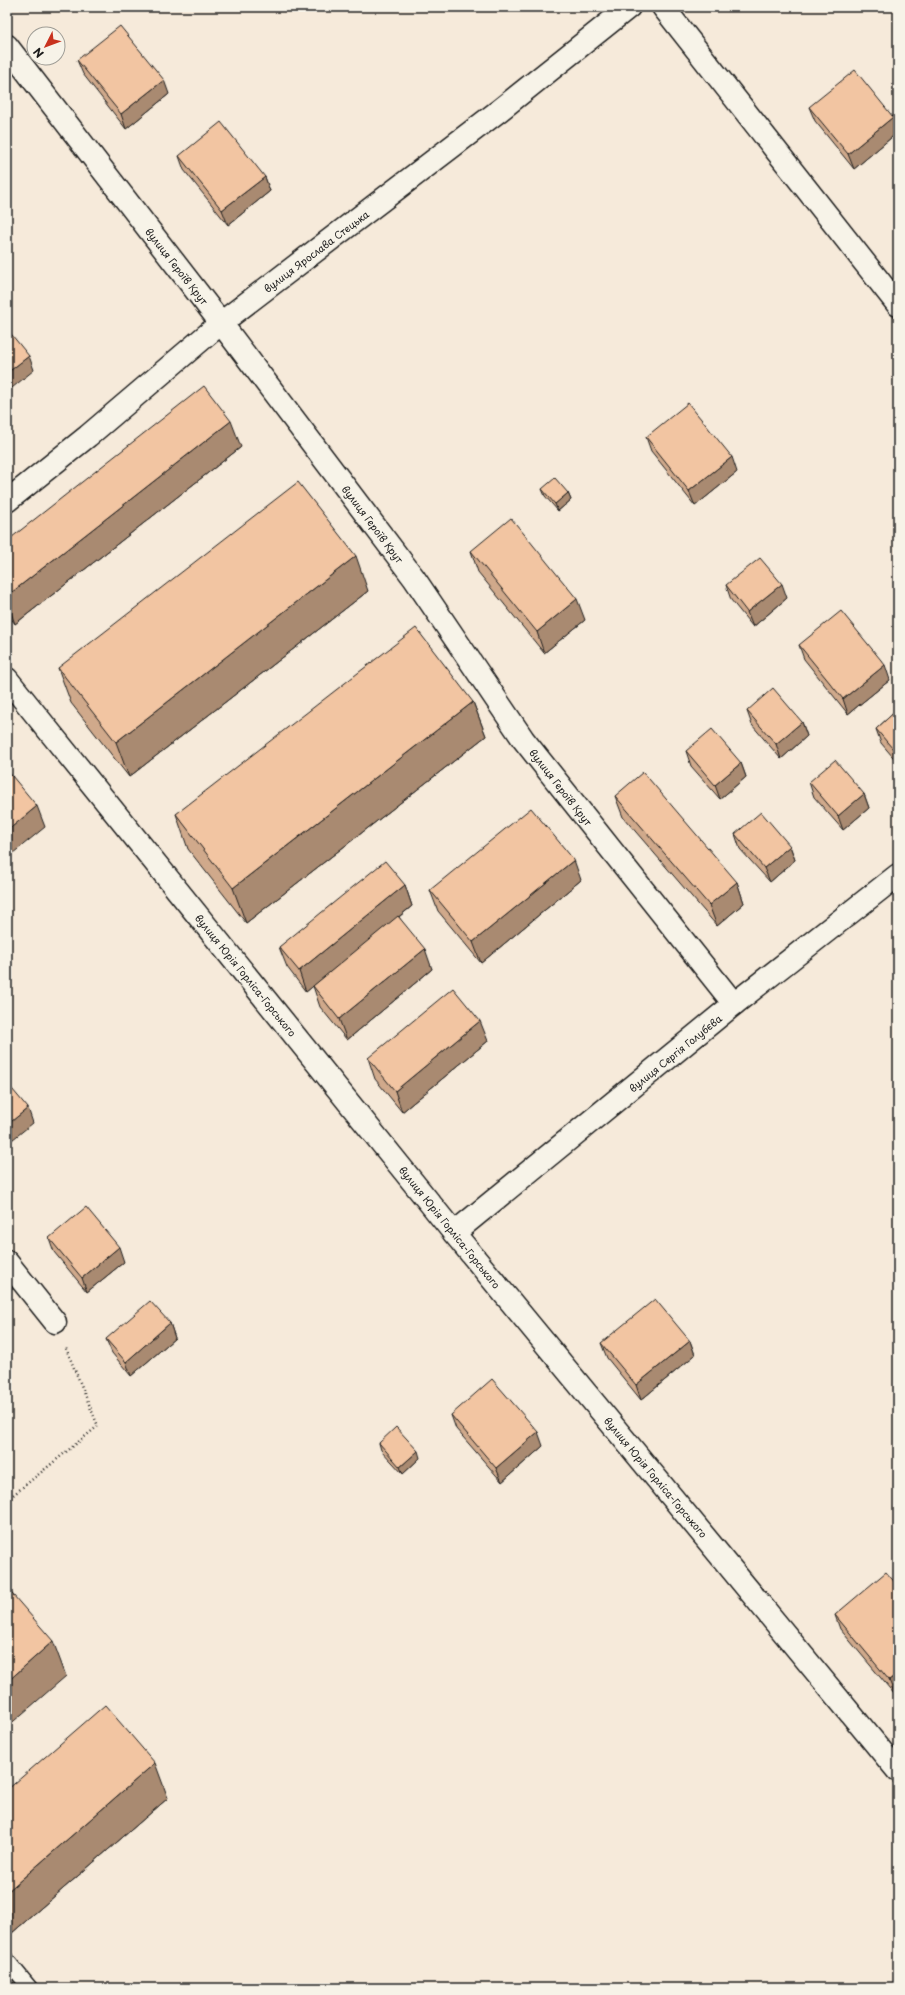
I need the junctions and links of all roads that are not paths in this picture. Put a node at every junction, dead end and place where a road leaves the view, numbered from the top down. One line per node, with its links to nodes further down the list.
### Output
1 (629, 7): 5 (street, вулиця Ярослава Стецька)
2 (663, 7): 4 (street)
3 (7, 46): 5 (street, вулиця Героїв Крут)
4 (898, 305)
5 (222, 323): 6 (street, вулиця Ярослава Стецька); 9 (street, вулиця Героїв Крут)
6 (7, 501)
7 (7, 678): 10 (street, вулиця Юрія Горліса-Горського)
8 (898, 875): 9 (street, вулиця Сергія Голубєва)
9 (734, 1004): 10 (street, вулиця Сергія Голубєва)
10 (454, 1233): 13 (street, вулиця Юрія Горліса-Горського)
11 (7, 1262): 12 (street)
12 (55, 1322)
13 (898, 1770)
14 (7, 1960): 15 (lane)
15 (30, 1988)

